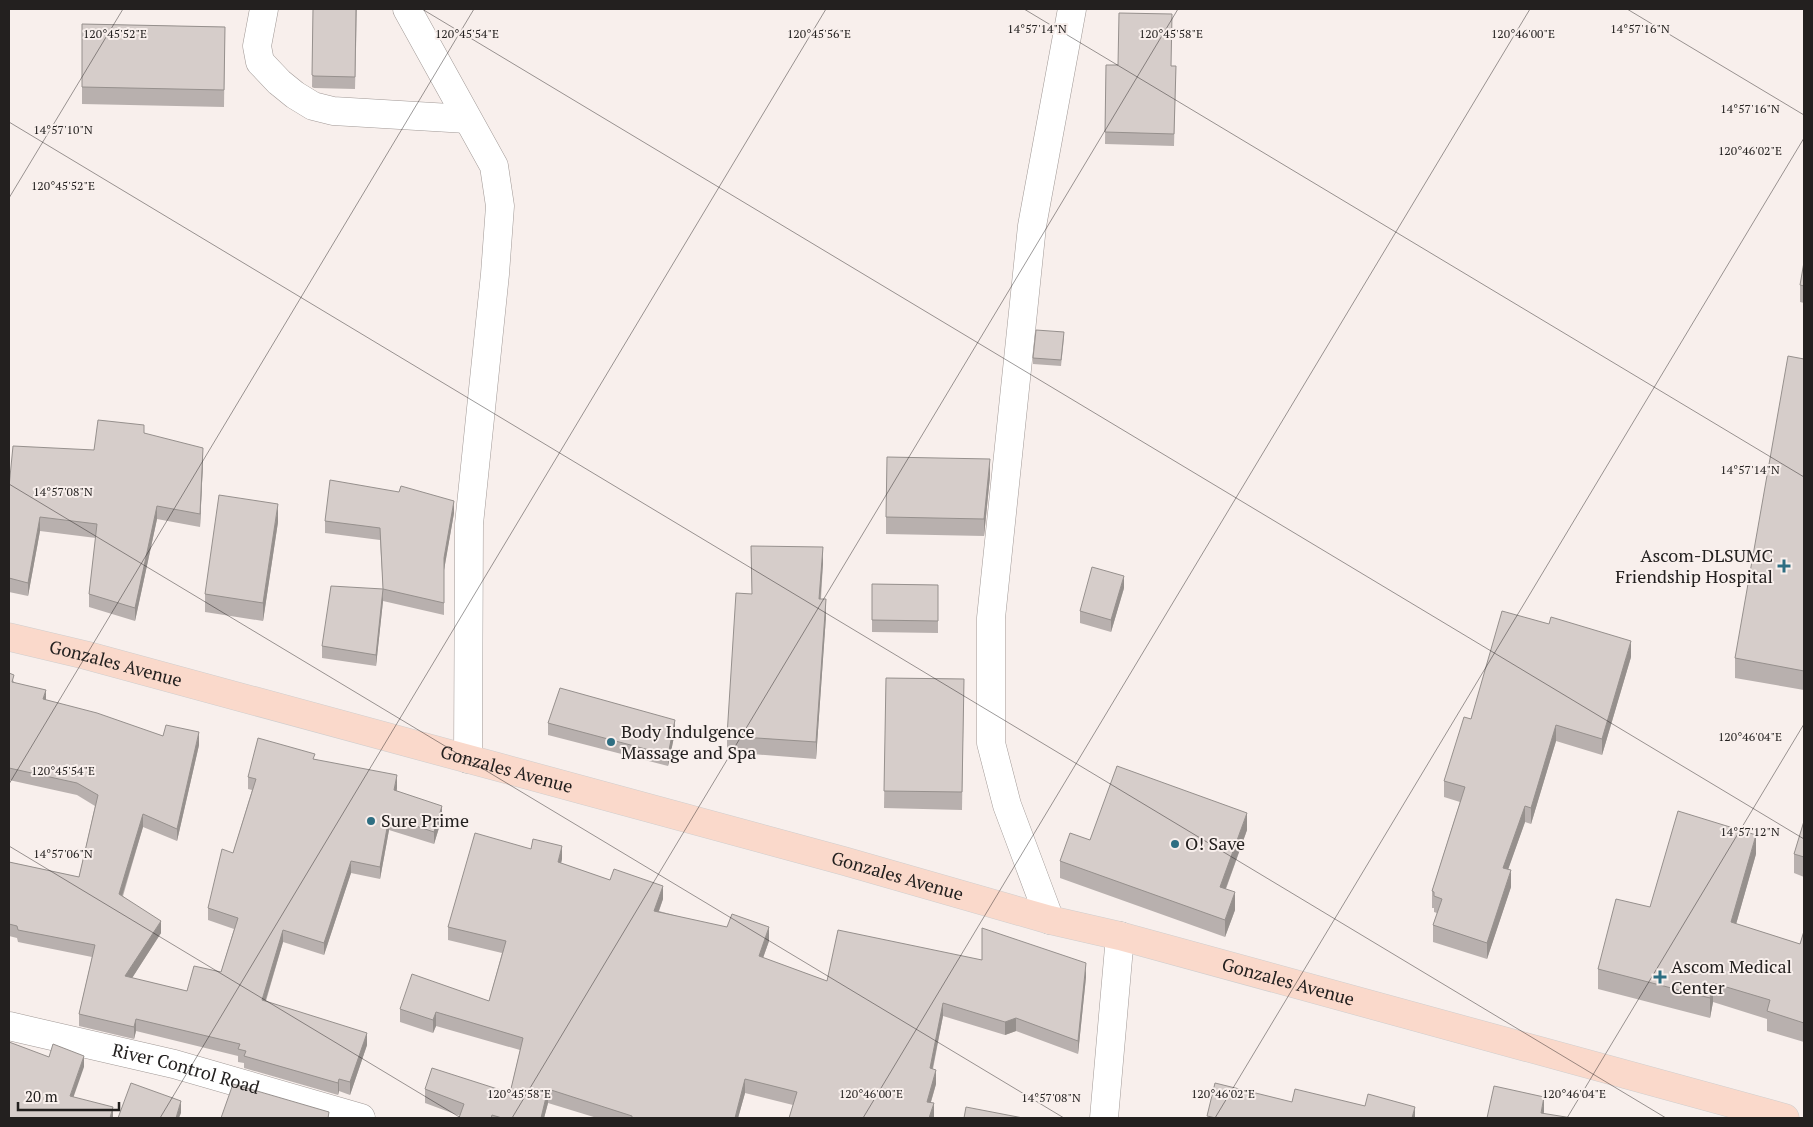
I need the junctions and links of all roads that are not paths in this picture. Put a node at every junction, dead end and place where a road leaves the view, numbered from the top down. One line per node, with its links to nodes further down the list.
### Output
1 (264, 9): 4 (street)
2 (407, 9): 4 (street)
3 (1072, 9): 7 (street)
4 (467, 118): 6 (street)
5 (9, 637): 6 (main road, Gonzales Avenue)
6 (468, 759): 7 (main road, Gonzales Avenue)
7 (1050, 920): 8 (main road, Gonzales Avenue)
8 (1120, 936): 11 (street); 12 (main road, Gonzales Avenue)
9 (9, 1026): 10 (street, River Control Road)
10 (361, 1118)
11 (1104, 1118)
12 (1785, 1118)

